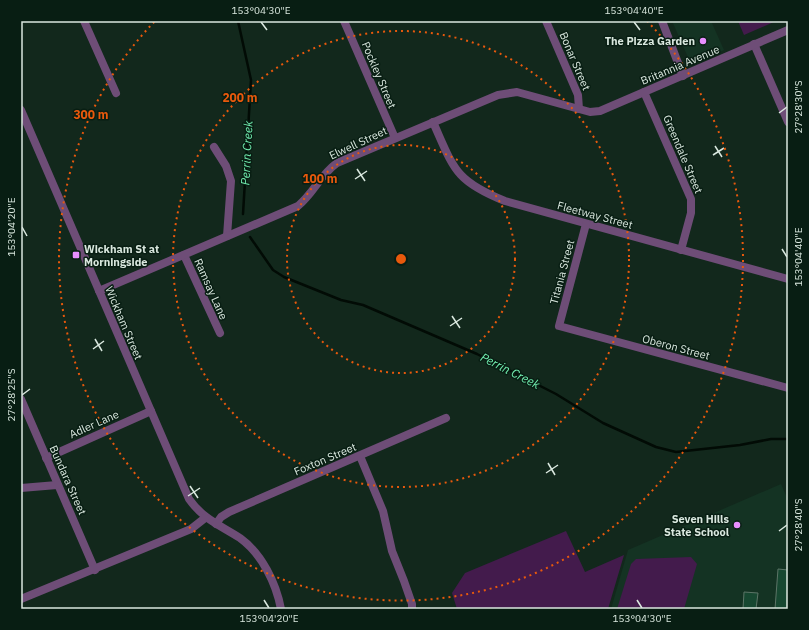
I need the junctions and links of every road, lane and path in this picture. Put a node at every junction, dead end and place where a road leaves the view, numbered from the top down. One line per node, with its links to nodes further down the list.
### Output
1 (84, 21): 9 (street)
2 (344, 21): 14 (street, Pockley Street)
3 (546, 21): 11 (street, Bonar Street)
4 (662, 21): 7 (street)
5 (788, 30): 6 (street, Britannia Avenue)
6 (754, 44): 7 (street, Britannia Avenue); 13 (street)
7 (683, 76): 8 (street, Britannia Avenue)
8 (644, 92): 11 (street, Britannia Avenue); 18 (street, Greendale Street)
9 (116, 93)
10 (21, 110): 21 (street, Wickham Street)
11 (579, 110): 12 (street, Elwell Street)
12 (433, 122): 14 (street, Elwell Street); 16 (street, Fleetway Street)
13 (788, 122)
14 (395, 138): 17 (street, Elwell Street)
15 (214, 147): 17 (street)
16 (586, 224): 18 (street, Fleetway Street); 22 (street, Titania Street)
17 (227, 236): 19 (street, Elwell Street)
18 (680, 250): 20 (street, Fleetway Street)
19 (184, 255): 21 (street, Elwell Street); 23 (street, Ramsay Lane)
20 (788, 279)
21 (99, 291): 26 (street, Wickham Street)
22 (559, 326): 24 (street, Oberon Street)
23 (220, 333)
24 (788, 388)
25 (21, 399): 29 (street, Bundara Street)
26 (151, 411): 29 (street, Adler Lane); 32 (street, Wickham Street)
27 (446, 418): 28 (street, Foxton Street)
28 (360, 456): 33 (street, Foxton Street); 37 (street)
29 (46, 458): 30 (street, Bundara Street)
30 (57, 485): 31 (street); 34 (street, Bundara Street)
31 (21, 488)
32 (205, 518): 33 (street); 34 (street)
33 (216, 524): 36 (street)
34 (95, 570): 35 (street)
35 (21, 599)
36 (281, 609)
37 (412, 609)

